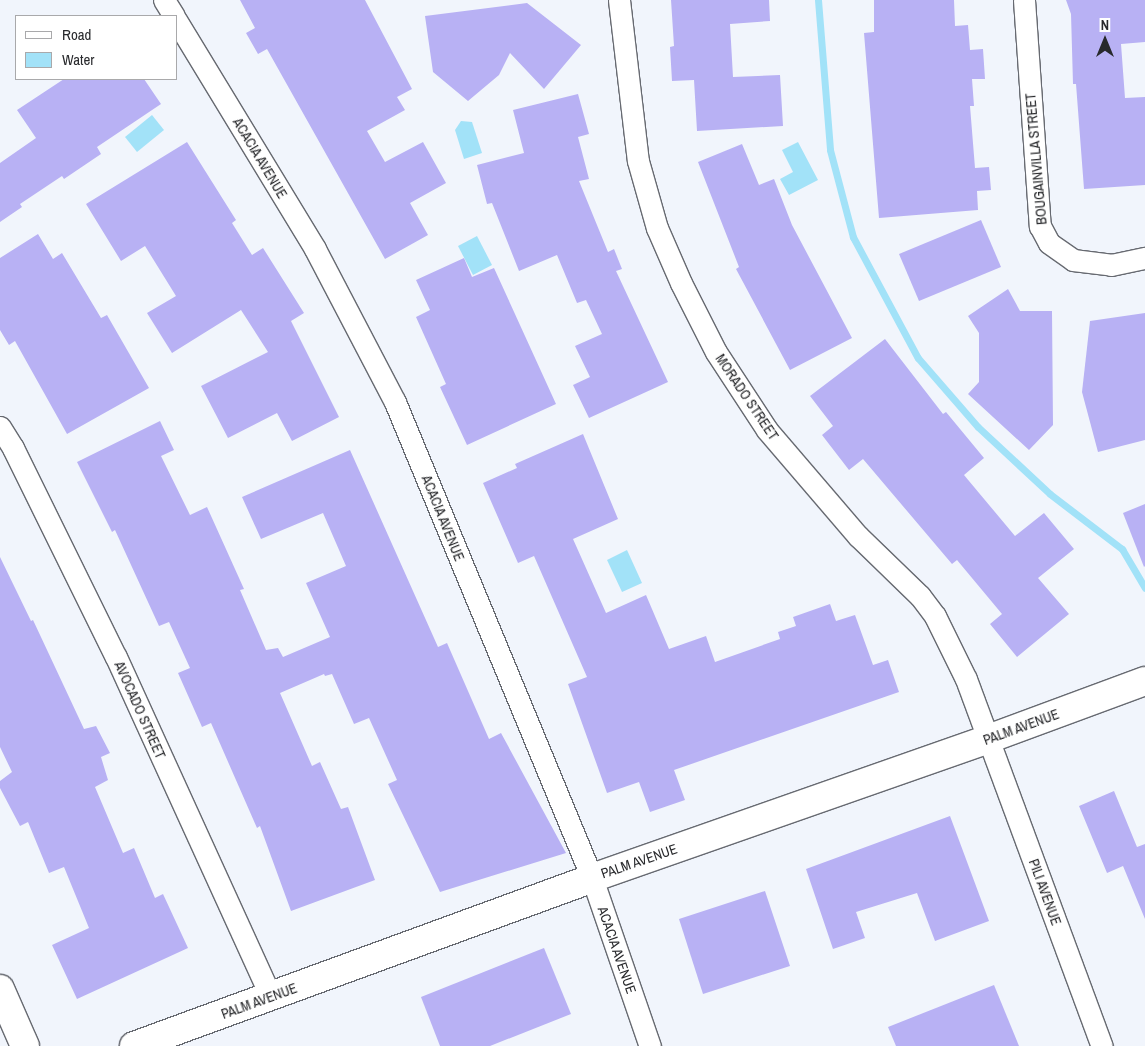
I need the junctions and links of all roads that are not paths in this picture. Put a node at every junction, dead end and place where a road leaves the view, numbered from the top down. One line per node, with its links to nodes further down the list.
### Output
1 (164, 0): 4 (street)
2 (619, 0): 9 (street, MORADO STREET)
3 (1024, 0): 6 (street, BOUGAINVILLA STREET)
4 (173, 15)
5 (178, 23): 10 (street, ACACIA AVENUE)
6 (1145, 258)
7 (0, 427): 12 (street, AVOCADO STREET)
8 (1145, 681): 9 (street, PALM AVENUE)
9 (988, 739): 10 (street, PALM AVENUE); 16 (street, PILI AVENUE)
10 (592, 878): 12 (street, PALM AVENUE); 15 (street, ACACIA AVENUE)
11 (0, 989): 13 (street)
12 (270, 997): 14 (street, PALM AVENUE)
13 (25, 1046)
14 (134, 1046)
15 (650, 1046)
16 (1102, 1046)

